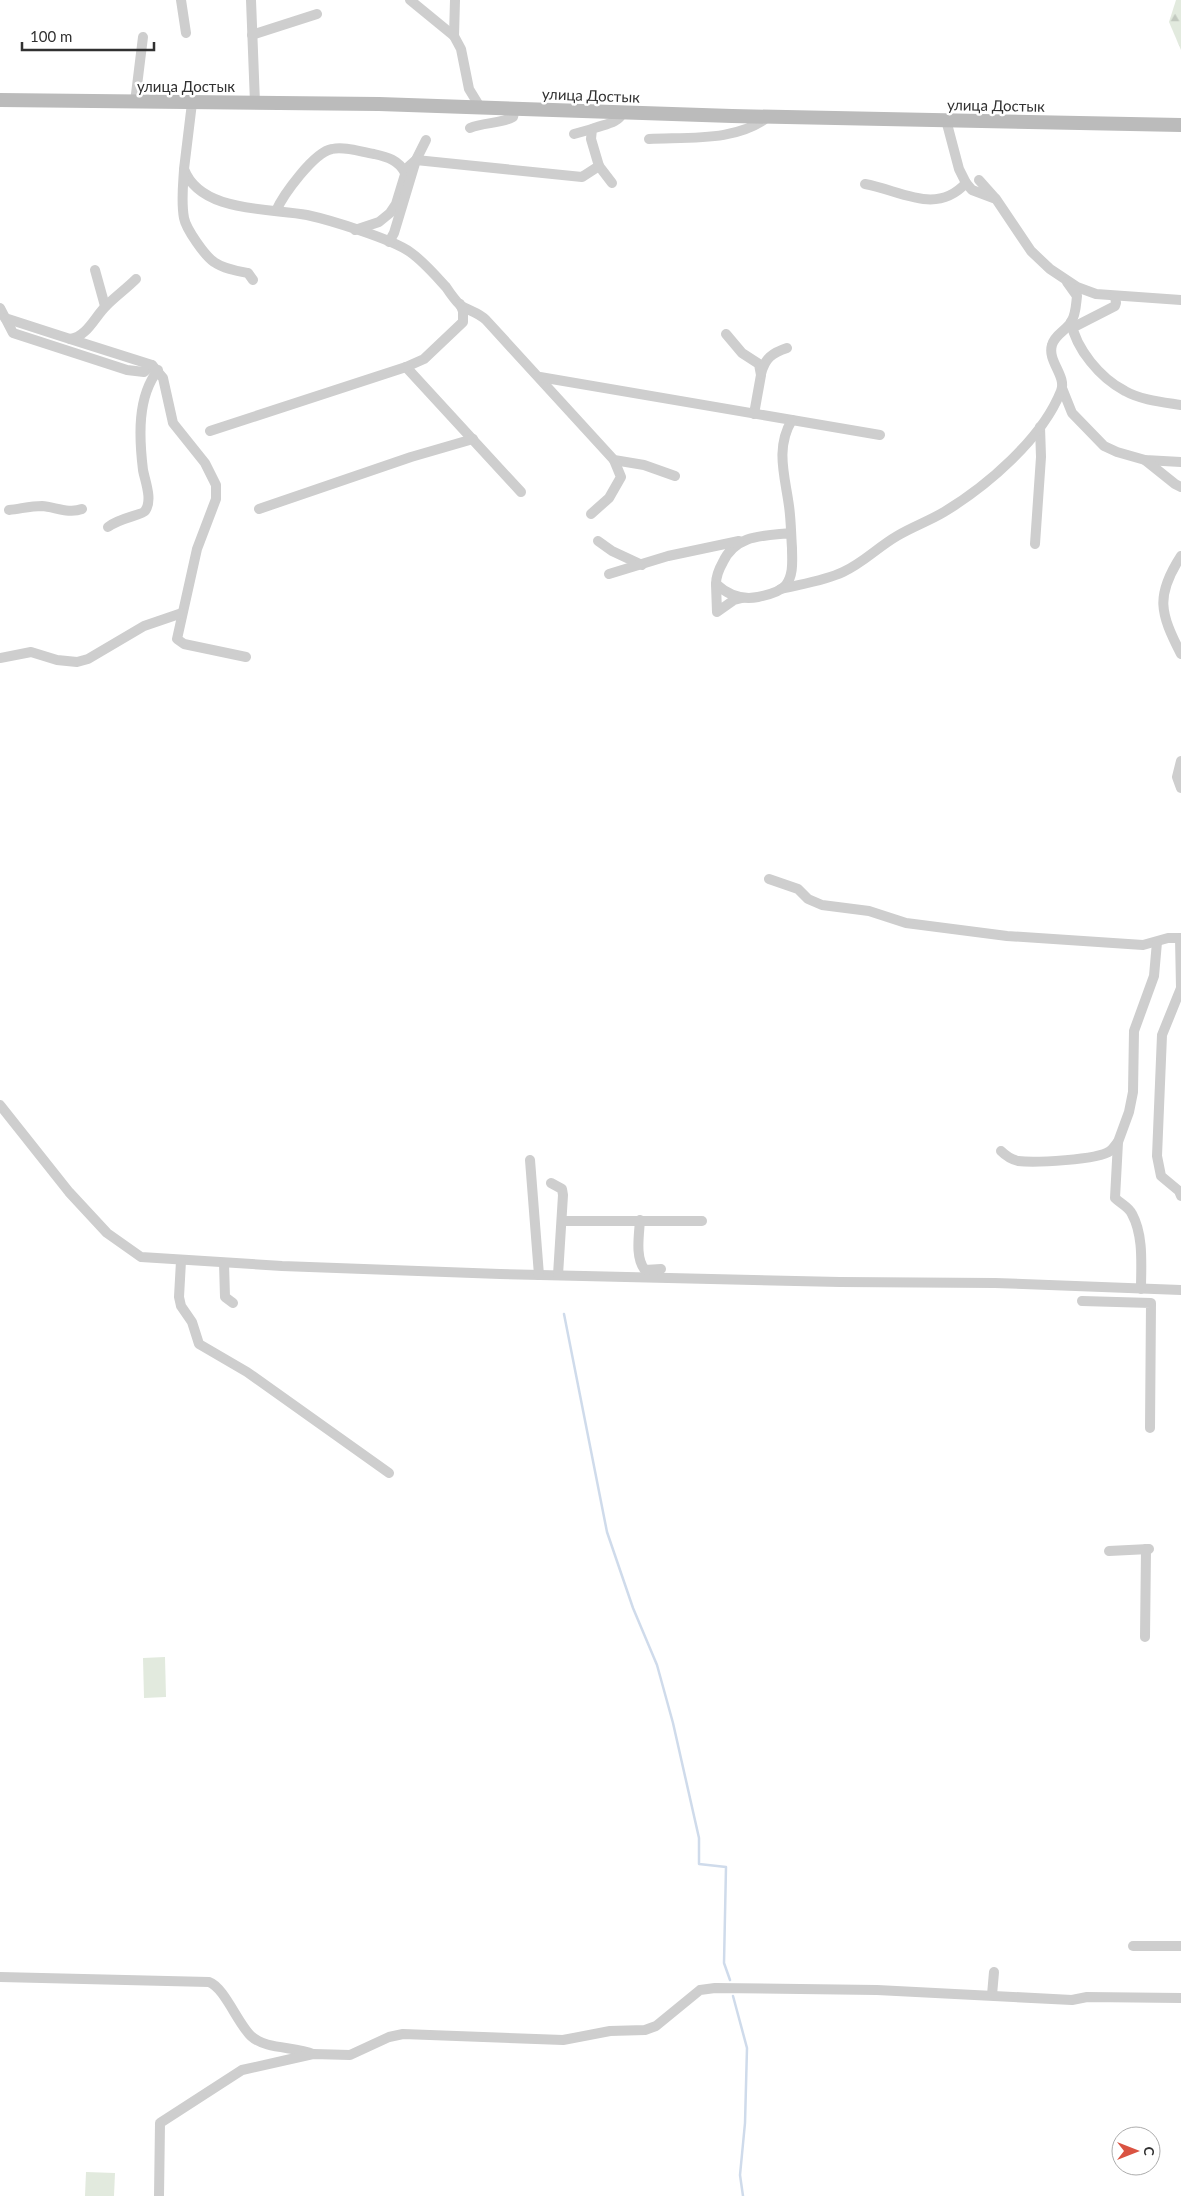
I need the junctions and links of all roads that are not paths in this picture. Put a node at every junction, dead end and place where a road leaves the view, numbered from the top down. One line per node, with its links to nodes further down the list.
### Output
1 (181, 0): 6 (street)
2 (251, 0): 7 (street)
3 (410, 0): 9 (street)
4 (455, 0): 9 (street)
5 (317, 14): 7 (street)
6 (186, 33)
7 (252, 34): 13 (street)
8 (143, 36): 11 (street)
9 (454, 36): 14 (street)
10 (0, 100): 11 (main road, улица Достык)
11 (135, 102): 12 (main road, улица Достык)
12 (192, 102): 13 (main road, улица Достык); 27 (street)
13 (256, 102): 14 (main road, улица Достык)
14 (480, 107): 15 (main road, улица Достык)
15 (515, 109): 16 (main road, улица Достык); 20 (street)
16 (623, 112): 17 (main road, улица Достык); 21 (street)
17 (769, 116): 18 (main road, улица Достык); 23 (street)
18 (946, 120): 19 (main road, улица Достык); 31 (street)
19 (1181, 125)
20 (470, 128)
21 (592, 129): 22 (street); 26 (street)
22 (574, 134)
23 (649, 139)
24 (426, 140): 25 (street)
25 (416, 160): 26 (street); 28 (street); 36 (street)
26 (599, 166): 30 (street)
27 (184, 170): 34 (street); 39 (street)
28 (405, 173): 34 (street); 35 (street)
29 (979, 180): 33 (street)
30 (612, 182)
31 (966, 182): 32 (street); 33 (street)
32 (865, 184)
33 (996, 199): 40 (street)
34 (276, 211): 35 (street)
35 (355, 230): 36 (street)
36 (389, 242): 43 (street)
37 (95, 270): 44 (street)
38 (136, 279): 44 (street)
39 (253, 280)
40 (1067, 282): 41 (street); 46 (street)
41 (1114, 296): 42 (street); 46 (street)
42 (1181, 300)
43 (460, 304): 50 (street); 53 (street)
44 (105, 306): 48 (street)
45 (3, 314): 48 (street); 51 (street)
46 (1072, 325): 54 (street); 55 (street)
47 (726, 334): 52 (street)
48 (70, 338): 51 (street)
49 (787, 348): 52 (street)
50 (406, 367): 59 (street); 61 (street)
51 (155, 368): 74 (street); 85 (street)
52 (760, 369): 56 (street)
53 (540, 378): 56 (street); 62 (street)
54 (1062, 388): 58 (street); 63 (street)
55 (1181, 405)
56 (754, 414): 57 (street)
57 (792, 420): 60 (street); 75 (street)
58 (1040, 427): 78 (street); 83 (street)
59 (210, 431)
60 (880, 435)
61 (473, 439): 69 (street); 72 (street)
62 (614, 460): 64 (street); 67 (street)
63 (1145, 460): 65 (street); 68 (street)
64 (629, 462): 66 (street); 67 (street)
65 (1181, 462)
66 (675, 476)
67 (621, 477): 73 (street)
68 (1181, 487)
69 (521, 492)
70 (8, 509): 71 (street)
71 (82, 509)
72 (259, 509)
73 (591, 514)
74 (108, 527)
75 (791, 533): 76 (street); 83 (street)
76 (741, 540): 80 (street); 82 (street)
77 (598, 541): 80 (street)
78 (1035, 544)
79 (1181, 556): 86 (street)
80 (642, 565): 81 (street)
81 (609, 574)
82 (716, 584): 84 (street); 84 (street)
83 (781, 589): 84 (street)
84 (743, 598)
85 (182, 613): 87 (street); 88 (street)
86 (1181, 654)
87 (246, 657)
88 (0, 658)
89 (1181, 761): 90 (street)
90 (1181, 788)
91 (769, 880): 93 (street)
92 (1180, 938): 93 (street); 99 (street)
93 (1157, 942): 95 (street)
94 (0, 1105): 103 (street)
95 (1118, 1142): 96 (street); 109 (street)
96 (1001, 1151)
97 (530, 1160): 107 (street)
98 (551, 1183): 101 (street)
99 (1181, 1196)
100 (640, 1220): 101 (street); 102 (street); 106 (street)
101 (562, 1221): 108 (street)
102 (702, 1221)
103 (180, 1261): 104 (street); 114 (street)
104 (224, 1262): 107 (street); 112 (street)
105 (662, 1269): 106 (street)
106 (648, 1273): 108 (street); 109 (street)
107 (539, 1275): 108 (street)
108 (558, 1275)
109 (1141, 1289): 110 (street)
110 (1181, 1290)
111 (1082, 1301): 113 (street)
112 (233, 1302)
113 (1150, 1428)
114 (389, 1473)
115 (1109, 1550): 116 (street)
116 (1145, 1637)
117 (1133, 1946): 118 (street)
118 (1181, 1946)
119 (994, 1972): 121 (street)
120 (0, 1977): 123 (street)
121 (992, 1995): 122 (street); 123 (street)
122 (1181, 1998)
123 (313, 2054): 124 (street)
124 (159, 2196)

